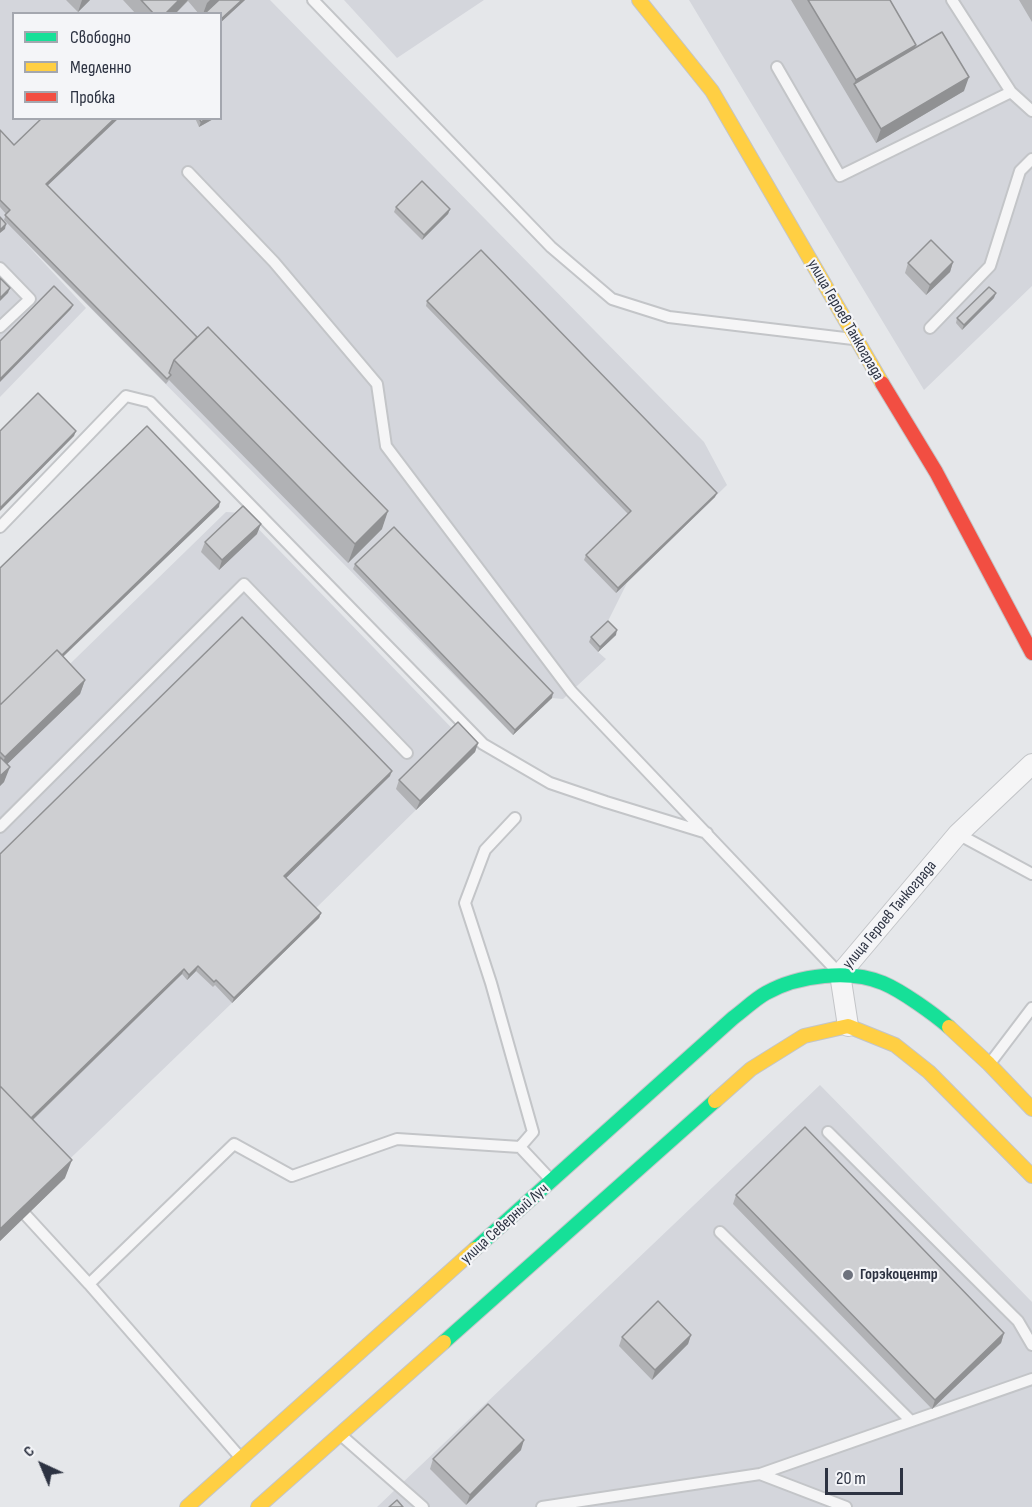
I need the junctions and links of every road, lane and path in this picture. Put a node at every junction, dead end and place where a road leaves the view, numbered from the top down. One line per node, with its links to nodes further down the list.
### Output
1 (313, 0): 12 (lane)
2 (639, 0): 12 (main road, улица Героев Танкограда)
3 (955, 1): 5 (lane)
4 (777, 67): 5 (lane)
5 (1011, 92): 6 (lane)
6 (1032, 111)
7 (1032, 159): 11 (lane)
8 (188, 172): 19 (lane)
9 (0, 268): 10 (lane)
10 (0, 327)
11 (930, 328)
12 (856, 340): 14 (main road, улица Героев Танкограда)
13 (0, 527): 19 (lane)
14 (1032, 653)
15 (407, 753): 18 (lane)
16 (1032, 764): 20 (street, улица Героев Танкограда)
17 (515, 818): 28 (lane)
18 (0, 827)
19 (708, 833): 22 (lane)
20 (958, 834): 21 (lane); 22 (street, улица Героев Танкограда)
21 (1032, 874)
22 (840, 974): 24 (street); 25 (main road, улица Героев Танкограда); 30 (main road, улица Северный Луч)
23 (1032, 1008): 25 (lane)
24 (848, 1026): 29 (main road); 37 (main road)
25 (989, 1064): 26 (main road, улица Героев Танкограда)
26 (1032, 1109)
27 (828, 1132): 34 (lane)
28 (520, 1148): 30 (lane); 33 (lane)
29 (1032, 1176)
30 (552, 1182): 38 (main road, улица Северный Луч)
31 (0, 1187): 33 (lane)
32 (720, 1232): 36 (lane)
33 (89, 1284): 38 (lane)
34 (1032, 1345)
35 (1032, 1379): 36 (lane)
36 (911, 1420): 39 (lane)
37 (340, 1433): 41 (main road); 42 (lane)
38 (241, 1459): 40 (main road, улица Северный Луч)
39 (760, 1474): 43 (lane); 44 (lane)
40 (187, 1507)
41 (258, 1507)
42 (423, 1507)
43 (542, 1507)
44 (846, 1507)

